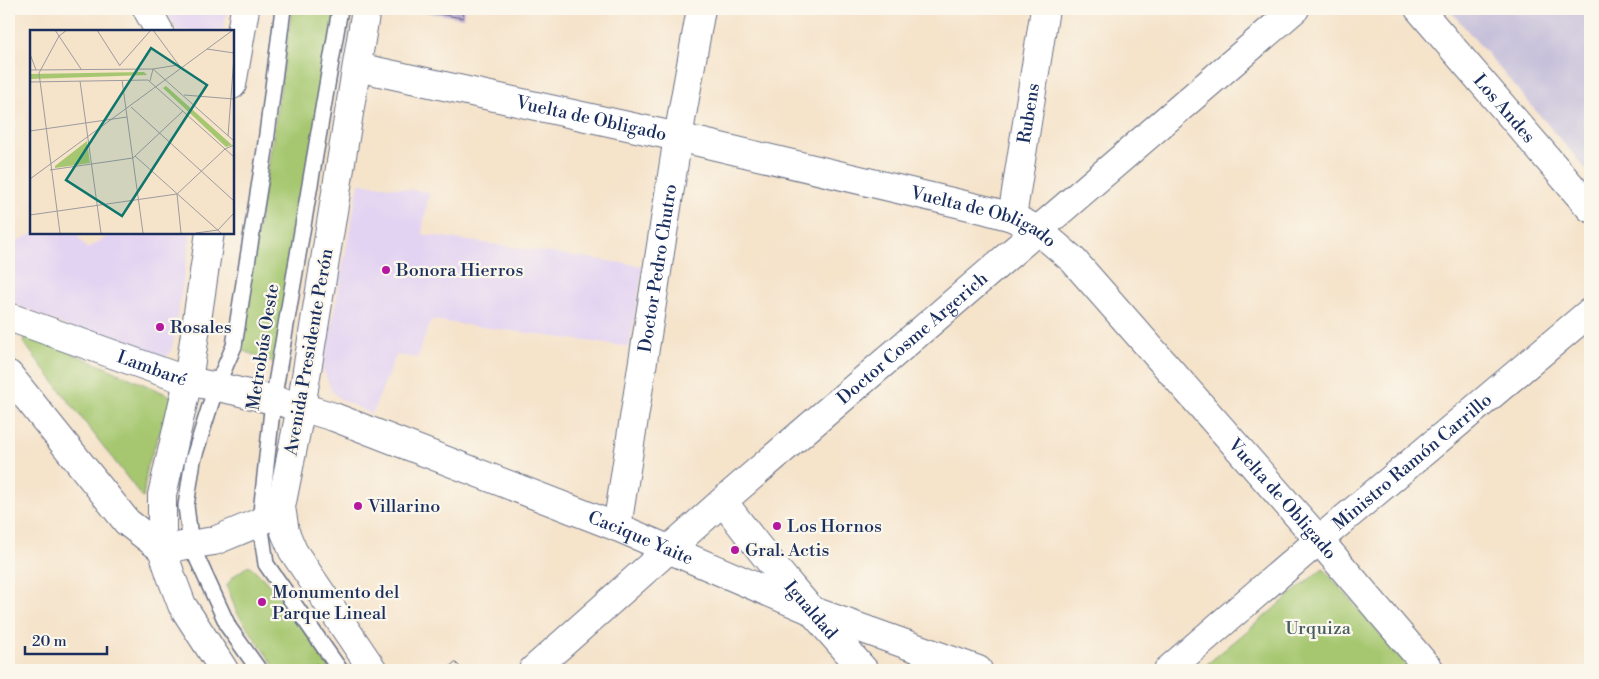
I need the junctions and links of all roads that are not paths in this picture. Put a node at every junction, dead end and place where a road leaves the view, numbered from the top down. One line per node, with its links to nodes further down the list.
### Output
1 (147, 9): 10 (street)
2 (245, 9): 12 (street)
3 (283, 9): 22 (lane, Metrobús Oeste)
4 (340, 9): 23 (lane, Metrobús Oeste)
5 (366, 9): 11 (street, Avenida Presidente Perón)
6 (701, 9): 13 (street, Doctor Pedro Chutro)
7 (1045, 9): 15 (street, Rubens)
8 (1295, 9): 16 (street, Doctor Cosme Argerich)
9 (1419, 9): 14 (street, Los Andes)
10 (158, 30)
11 (357, 67): 13 (street, Vuelta de Obligado); 24 (street, Avenida Presidente Perón)
12 (234, 73)
13 (678, 137): 15 (street, Vuelta de Obligado); 27 (street, Doctor Pedro Chutro)
14 (1590, 208)
15 (1012, 217): 16 (street, Vuelta de Obligado)
16 (1038, 230): 25 (street, Doctor Cosme Argerich); 28 (street, Vuelta de Obligado)
17 (210, 234): 21 (street)
18 (1590, 312): 28 (street, Ministro Ramón Carrillo)
19 (9, 317): 21 (street, Lambaré)
20 (9, 376): 30 (street)
21 (188, 381): 22 (street, Lambaré); 30 (street)
22 (216, 387): 23 (street, Lambaré); 29 (lane, Metrobús Oeste)
23 (272, 401): 24 (street, Lambaré); 26 (lane, Metrobús Oeste)
24 (301, 407): 26 (street, Avenida Presidente Perón); 27 (street, Cacique Yaite)
25 (723, 501): 31 (street, Doctor Cosme Argerich); 32 (street, Igualdad)
26 (270, 515): 29 (street); 35 (lane, Metrobús Oeste); 36 (street, Avenida Presidente Perón)
27 (617, 528): 31 (street, Cacique Yaite)
28 (1319, 540): 40 (street, Ministro Ramón Carrillo); 41 (street, Vuelta de Obligado)
29 (191, 545): 30 (street); 34 (lane, Metrobús Oeste)
30 (162, 549): 33 (street)
31 (668, 550): 32 (street, Cacique Yaite); 37 (street, Doctor Cosme Argerich)
32 (810, 610): 38 (street, Igualdad); 39 (street, Cacique Yaite)
33 (224, 670)
34 (259, 670)
35 (340, 670)
36 (374, 670)
37 (533, 670)
38 (864, 670)
39 (978, 670)
40 (1168, 670)
41 (1430, 670)

